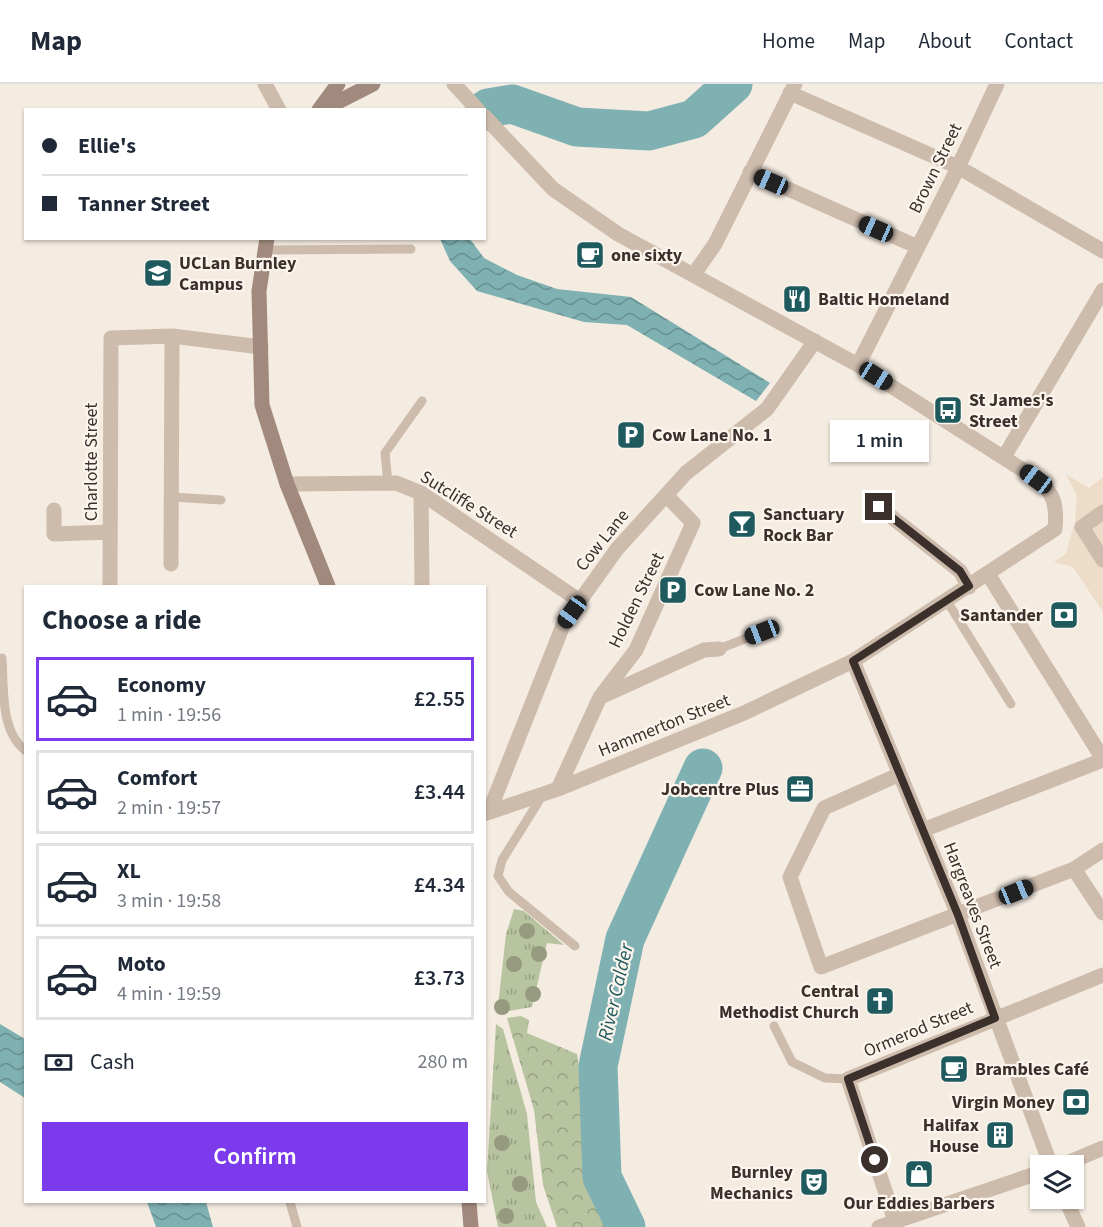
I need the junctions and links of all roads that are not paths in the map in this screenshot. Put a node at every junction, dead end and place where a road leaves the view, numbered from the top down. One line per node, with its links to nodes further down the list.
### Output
1 (266, 84): 8 (street)
2 (338, 84): 9 (main road)
3 (373, 84): 10 (main road)
4 (454, 84): 7 (street)
5 (997, 84): 12 (street, Brown Street)
6 (792, 89): 12 (street); 13 (street)
7 (473, 105)
8 (278, 108)
9 (322, 108)
10 (325, 108)
11 (486, 118): 18 (street)
12 (958, 167): 15 (street, Brown Street); 17 (street)
13 (750, 172): 15 (street); 18 (street)
14 (266, 244): 16 (lane); 22 (main road)
15 (918, 247): 23 (street, Brown Street)
16 (411, 249)
17 (1103, 251)
18 (694, 274): 21 (street)
19 (1103, 290): 25 (street)
20 (172, 336): 22 (street); 30 (street); 37 (street, Charlotte Street)
21 (816, 341): 23 (street); 29 (street, Cow Lane)
22 (261, 347): 27 (main road)
23 (858, 365): 25 (street)
24 (422, 401): 26 (lane)
25 (1004, 457): 36 (street)
26 (388, 483): 27 (street, Sutcliffe Street); 28 (street, Sutcliffe Street)
27 (287, 484): 42 (main road)
28 (421, 493): 43 (street); 45 (street, Sutcliffe Street)
29 (666, 495): 45 (street, Cow Lane); 51 (street, Holden Street)
30 (172, 497): 31 (lane); 39 (street)
31 (221, 500)
32 (879, 507): 44 (street)
33 (54, 510): 37 (street)
34 (1103, 512): 35 (street)
35 (1082, 527): 36 (street); 38 (street)
36 (1055, 529): 40 (street, Hammerton Street)
37 (110, 532): 41 (street, Charlotte Street)
38 (1103, 560)
39 (171, 564)
40 (988, 574): 44 (street, Hammerton Street); 54 (street)
41 (110, 585)
42 (328, 585)
43 (422, 585)
44 (969, 586): 46 (street, Hammerton Street)
45 (580, 600): 57 (street, Cow Lane)
46 (947, 601): 50 (street, Hammerton Street); 52 (lane)
47 (762, 632): 48 (lane)
48 (719, 648): 51 (street)
49 (2, 658): 53 (lane)
50 (853, 661): 55 (street, Hargreaves Street); 56 (street, Hammerton Street)
51 (600, 697): 56 (street, Holden Street)
52 (1011, 704)
53 (24, 750)
54 (1103, 760): 58 (street)
55 (898, 775): 58 (street, Hargreaves Street); 62 (street)
56 (550, 791): 57 (street, Hammerton Street); 63 (lane)
57 (487, 813)
58 (923, 830): 62 (street, Hargreaves Street)
59 (1103, 850): 60 (street)
60 (1074, 869): 61 (street); 62 (street)
61 (1103, 913)
62 (958, 915): 65 (street, Hargreaves Street)
63 (575, 946)
64 (1103, 975): 65 (street, Ormerod Street)
65 (995, 1018): 67 (street, Ormerod Street); 69 (street, Hargreaves Street)
66 (774, 1026): 67 (lane)
67 (848, 1079): 75 (street)
68 (1103, 1148): 70 (street)
69 (1047, 1155)
70 (1084, 1156)
71 (1030, 1176): 75 (street)
72 (290, 1203): 76 (lane)
73 (469, 1203): 77 (main road)
74 (1070, 1209): 79 (street)
75 (896, 1221): 78 (street)
76 (297, 1227)
77 (471, 1227)
78 (879, 1227)
79 (1078, 1227)

